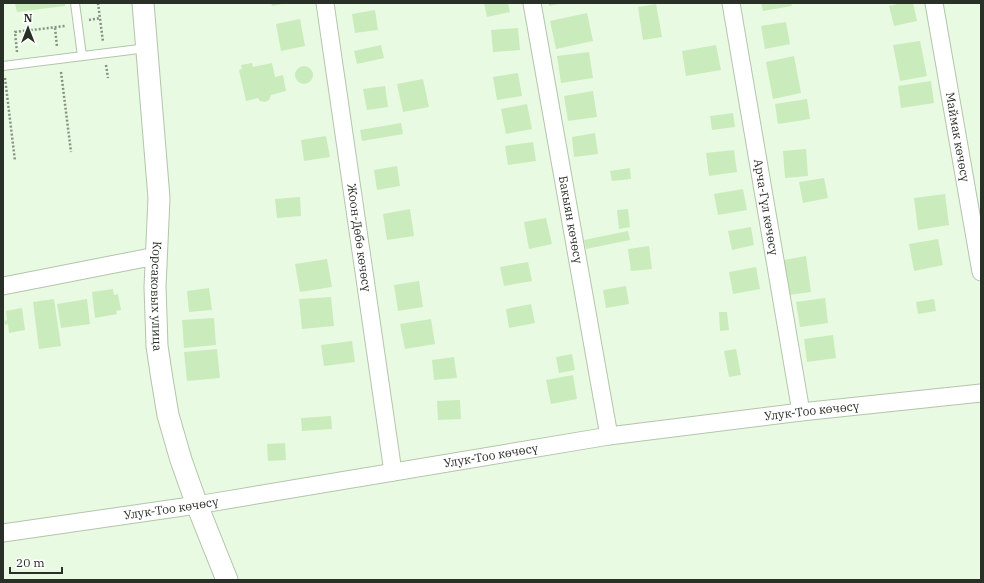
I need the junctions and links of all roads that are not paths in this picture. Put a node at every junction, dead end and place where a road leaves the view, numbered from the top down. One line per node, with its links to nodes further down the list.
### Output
1 (75, 3): 8 (lane)
2 (143, 3): 7 (street, Корсаковых улица)
3 (325, 3): 16 (street, Жоон-Дөбө көчөсү)
4 (532, 3): 15 (street, Бакыян көчөсү)
5 (731, 3): 14 (street, Арча-Гүл көчөсү)
6 (934, 3): 11 (street, Маймак көчөсү)
7 (147, 48): 8 (lane); 10 (street, Корсаковых улица)
8 (82, 56): 9 (lane)
9 (4, 70)
10 (156, 256): 12 (street); 17 (street, Корсаковых улица)
11 (981, 272)
12 (3, 286)
13 (981, 393): 14 (street, Улук-Тоо көчөсү)
14 (801, 412): 15 (street, Улук-Тоо көчөсү)
15 (608, 436): 16 (street, Улук-Тоо көчөсү)
16 (392, 472): 17 (street, Улук-Тоо көчөсү)
17 (197, 504): 18 (street, Улук-Тоо көчөсү); 19 (street, Корсаковых улица)
18 (3, 532)
19 (227, 580)

